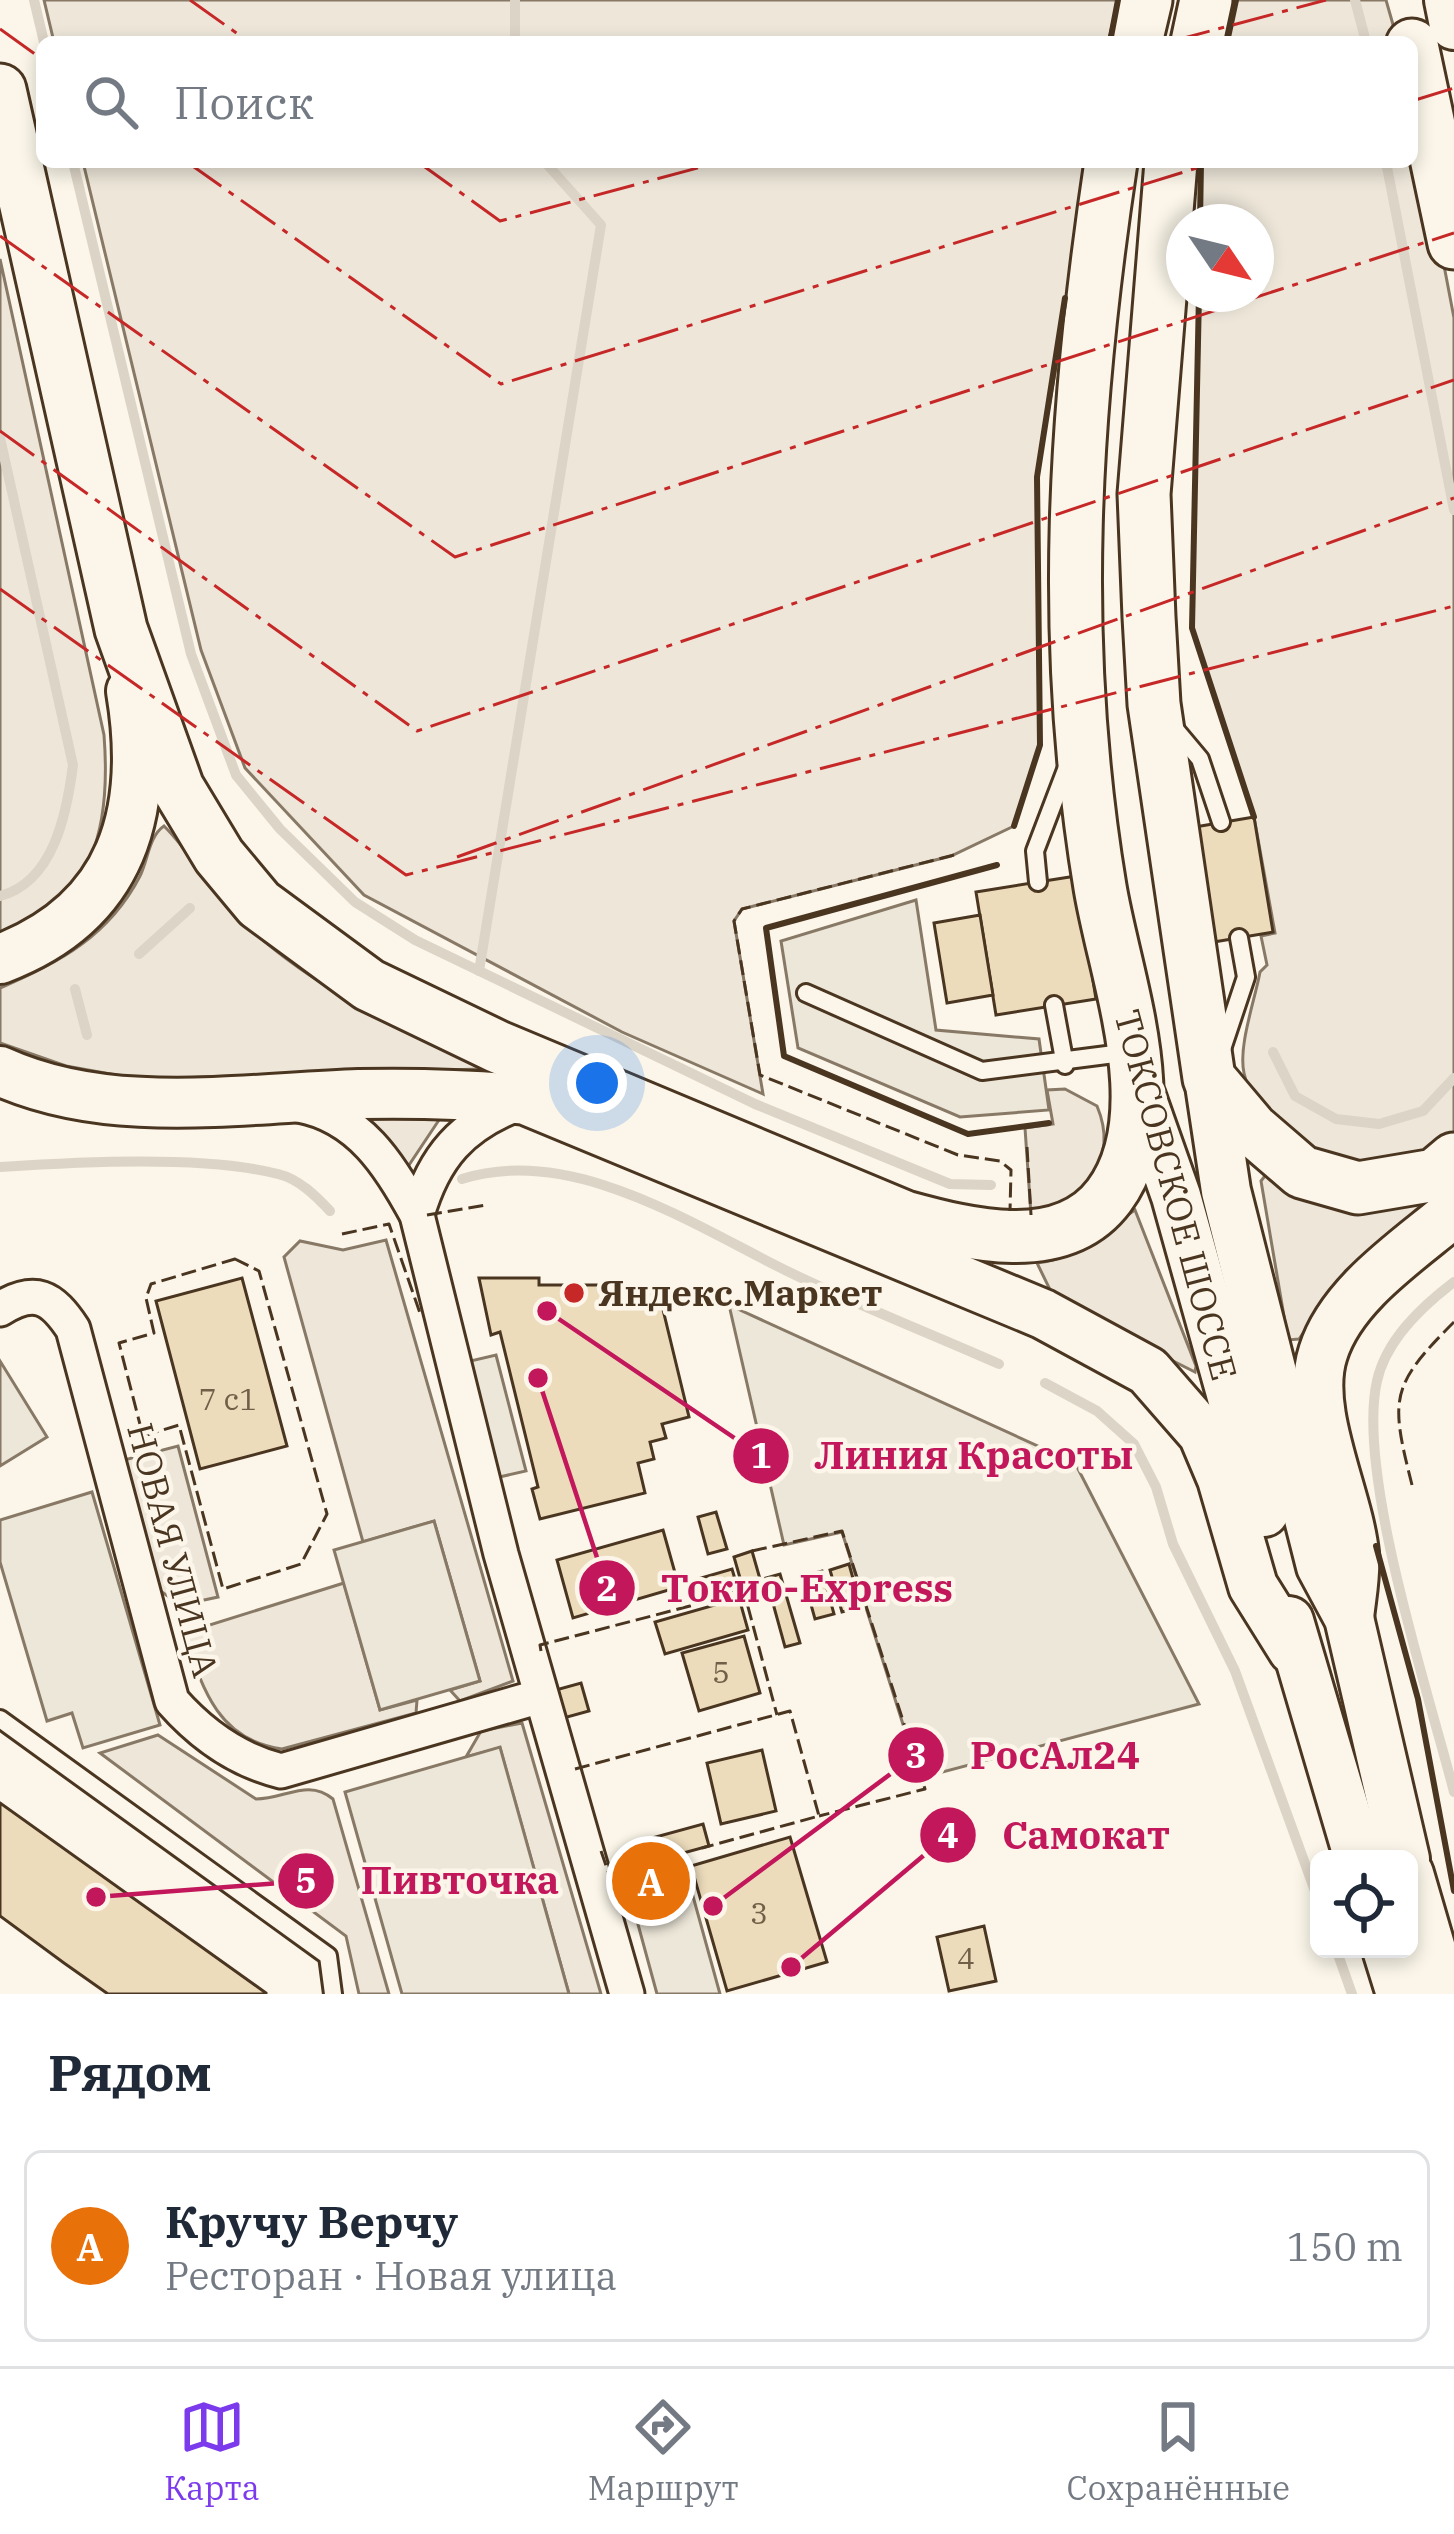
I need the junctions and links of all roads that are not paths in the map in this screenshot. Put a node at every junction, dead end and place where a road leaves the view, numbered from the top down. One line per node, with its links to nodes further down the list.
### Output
1 (1146, 0): 6 (main road)
2 (1206, 0): 7 (main road)
3 (1401, 0): 8 (main road)
4 (1449, 0): 5 (main road)
5 (1454, 25)
6 (1137, 36)
7 (1198, 36)
8 (1410, 36)
9 (1418, 72): 13 (main road)
10 (0, 90): 14 (main road)
11 (1110, 168): 16 (main road, ТОКСОВСКОЕ ШОССЕ)
12 (1171, 168): 15 (main road, ТОКСОВСКОЕ ШОССЕ)
13 (1454, 243)
14 (121, 629): 20 (main road); 25 (main road)
15 (1154, 704): 17 (lane); 26 (main road, ТОКСОВСКОЕ ШОССЕ)
16 (1082, 734): 18 (lane); 25 (main road, ТОКСОВСКОЕ ШОССЕ)
17 (1221, 822)
18 (1038, 882)
19 (1240, 938): 26 (lane)
20 (0, 958)
21 (806, 993): 23 (lane)
22 (1054, 1006): 23 (lane)
23 (1065, 1065): 25 (lane)
24 (0, 1071): 28 (main road)
25 (1137, 1074): 34 (main road, ТОКСОВСКОЕ ШОССЕ)
26 (1209, 1078): 29 (main road); 33 (main road, ТОКСОВСКОЕ ШОССЕ)
27 (526, 1100): 28 (main road); 31 (street); 34 (main road)
28 (279, 1102): 31 (street)
29 (1454, 1159)
30 (1454, 1212): 33 (main road)
31 (417, 1215): 35 (street)
32 (0, 1309): 35 (street, НОВАЯ УЛИЦА)
33 (1349, 1618): 38 (main road)
34 (1293, 1650): 37 (main road)
35 (541, 1696): 42 (street)
36 (0, 1718): 41 (lane)
37 (1356, 1850)
38 (1403, 1850)
39 (1418, 1905): 44 (main road)
40 (1390, 1958): 43 (main road)
41 (333, 1994)
42 (627, 1994)
43 (1401, 1994)
44 (1444, 1994)

